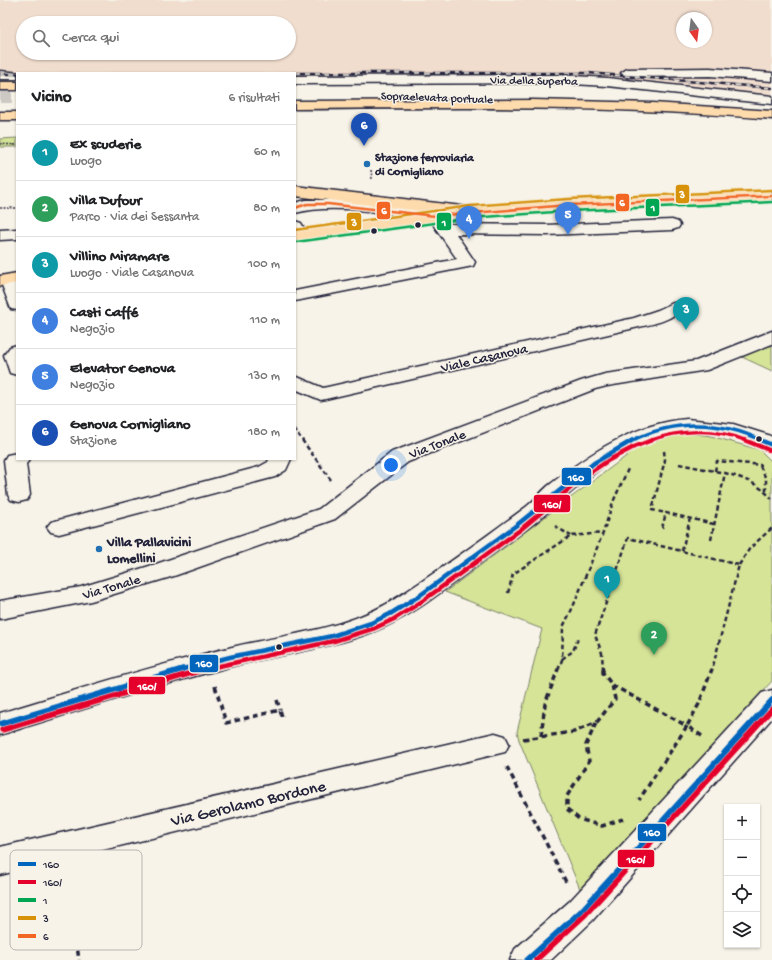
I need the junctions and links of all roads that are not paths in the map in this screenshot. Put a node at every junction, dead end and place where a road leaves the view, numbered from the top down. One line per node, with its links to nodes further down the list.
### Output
1 (296, 74): 4 (street)
2 (16, 75): 3 (street)
3 (0, 76)
4 (772, 77)
5 (0, 80): 6 (street)
6 (16, 80)
7 (296, 80): 11 (street, Via della Superba)
8 (0, 86): 9 (main road)
9 (16, 86)
10 (296, 96): 12 (main road, Sopraelevata portuale)
11 (772, 100)
12 (580, 104): 16 (main road); 18 (main road)
13 (296, 105): 16 (main road)
14 (0, 107): 15 (main road)
15 (16, 107)
16 (392, 109): 17 (main road); 21 (main road)
17 (296, 114)
18 (772, 115)
19 (0, 116): 20 (main road)
20 (16, 116)
21 (772, 124)
22 (0, 127): 23 (main road)
23 (16, 127)
24 (296, 191): 27 (main road)
25 (772, 196): 27 (main road)
26 (296, 208): 28 (street)
27 (470, 212): 28 (main road)
28 (435, 216): 30 (street); 31 (main road)
29 (672, 225): 30 (street)
30 (446, 229): 35 (street)
31 (297, 232)
32 (16, 234): 33 (street)
33 (0, 235)
34 (9, 280): 36 (street)
35 (296, 296)
36 (16, 301)
37 (673, 308): 41 (street, Viale Casanova)
38 (772, 337): 47 (street, Via Tonale)
39 (16, 352): 40 (street)
40 (16, 366)
41 (296, 382)
42 (768, 454): 49 (street)
43 (16, 460): 45 (street)
44 (280, 460): 46 (street)
45 (19, 495)
46 (59, 527)
47 (0, 610)
48 (772, 700): 54 (street)
49 (0, 724)
50 (496, 744): 51 (street, Via Gerolamo Bordone)
51 (45, 850)
52 (10, 859): 53 (street, Via Gerolamo Bordone)
53 (0, 861)
54 (527, 960)

